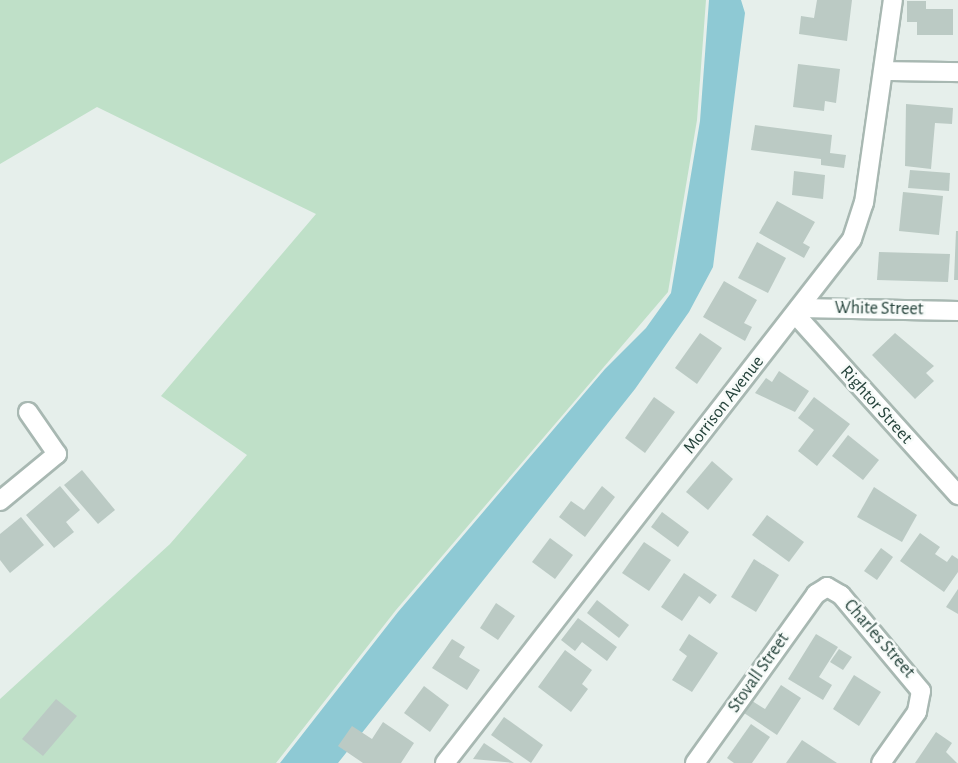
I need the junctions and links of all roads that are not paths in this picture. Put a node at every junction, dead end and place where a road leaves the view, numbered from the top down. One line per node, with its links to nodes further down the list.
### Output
1 (893, 0): 2 (street, Morrison Avenue)
2 (885, 71): 3 (street); 4 (street, Morrison Avenue)
3 (958, 72)
4 (797, 311): 5 (street, White Street); 7 (street, Rightor Street); 10 (street, Morrison Avenue)
5 (958, 311)
6 (28, 412): 8 (street)
7 (958, 495)
8 (0, 501)
9 (827, 587): 11 (street, Stovall Street); 12 (street, Charles Street)
10 (446, 763)
11 (695, 763)
12 (881, 763)

